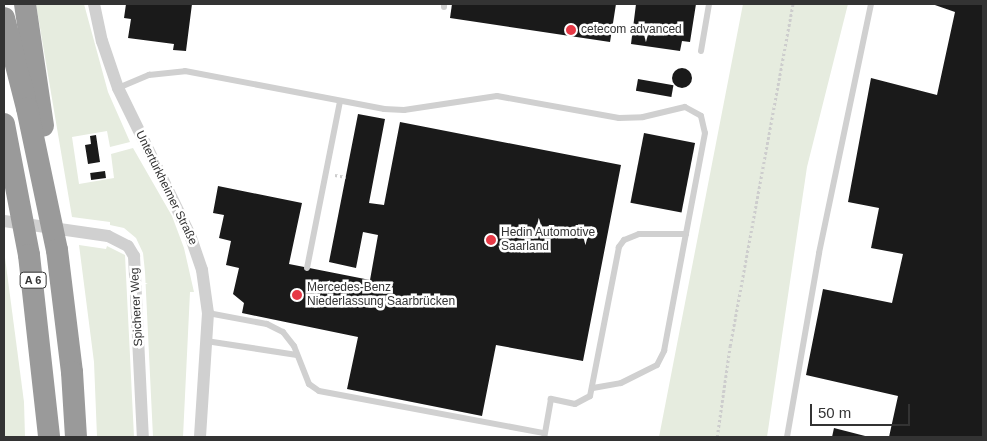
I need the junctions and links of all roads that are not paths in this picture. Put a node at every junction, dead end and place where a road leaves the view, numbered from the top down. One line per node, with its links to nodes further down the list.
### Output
1 (25, 4): 10 (highway, A 6)
2 (94, 4): 7 (street, Untertürkheimer Straße)
3 (708, 4): 6 (lane)
4 (871, 4): 23 (lane)
5 (4, 18): 10 (highway, A 6)
6 (701, 51)
7 (118, 88): 8 (lane); 14 (street, Untertürkheimer Straße)
8 (340, 102): 12 (lane); 13 (lane)
9 (4, 124): 19 (highway, A 6)
10 (46, 192): 20 (highway, A 6)
11 (4, 221): 21 (street, Spicherer Weg)
12 (686, 234): 17 (lane); 17 (lane)
13 (307, 268)
14 (208, 313): 15 (street, Untertürkheimer Straße); 16 (lane)
15 (206, 341): 16 (lane); 22 (street, Untertürkheimer Straße)
16 (297, 355): 18 (lane)
17 (592, 388): 18 (lane)
18 (544, 435)
19 (49, 437)
20 (76, 437)
21 (144, 437)
22 (200, 437)
23 (787, 437)

